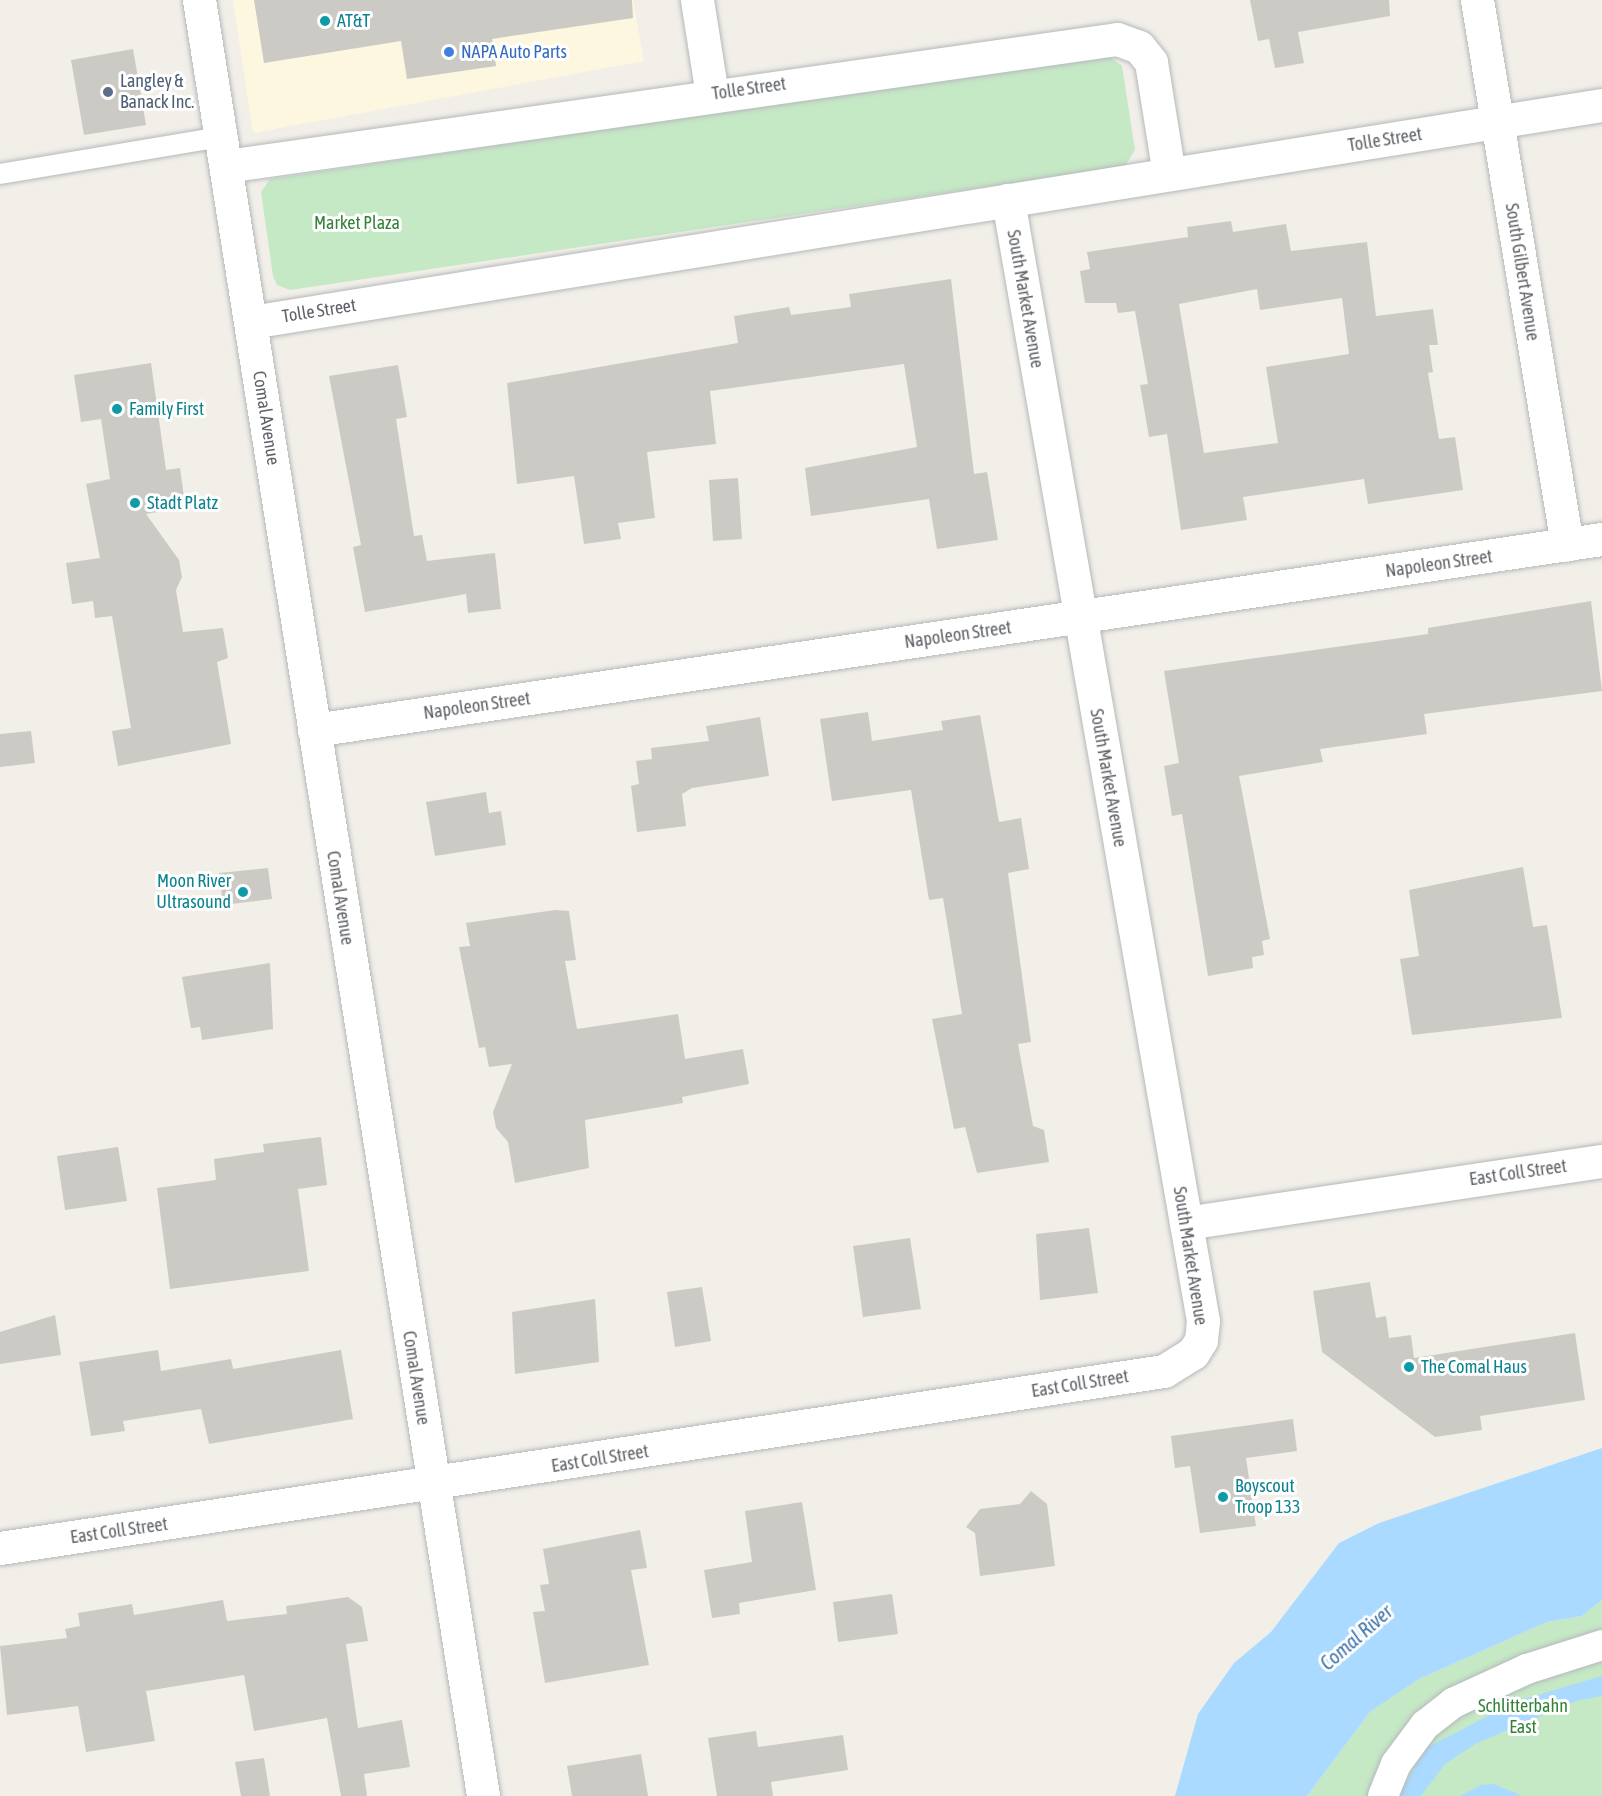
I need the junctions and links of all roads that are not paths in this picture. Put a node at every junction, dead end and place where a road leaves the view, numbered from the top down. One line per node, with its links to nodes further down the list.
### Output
1 (199, 0): 7 (street, Comal Avenue)
2 (697, 0): 4 (street)
3 (1477, 0): 6 (street, South Gilbert Avenue)
4 (712, 95): 7 (street, Tolle Street); 9 (street, Tolle Street)
5 (1602, 105): 6 (street, Tolle Street)
6 (1497, 122): 9 (street, Tolle Street); 13 (street, South Gilbert Avenue)
7 (224, 152): 8 (lane); 11 (street, Comal Avenue)
8 (0, 174)
9 (1169, 174): 10 (street, Tolle Street)
10 (1008, 200): 11 (street, Tolle Street); 14 (street, South Market Avenue)
11 (251, 322): 15 (street, Comal Avenue)
12 (1602, 539): 13 (street, Napoleon Street)
13 (1567, 545): 14 (street, Napoleon Street)
14 (1080, 617): 15 (street, Napoleon Street); 17 (street, South Market Avenue)
15 (314, 730): 19 (street, Comal Avenue)
16 (1602, 1161): 17 (street, East Coll Street)
17 (1186, 1223): 18 (street, South Market Avenue)
18 (1193, 1353): 19 (street, East Coll Street)
19 (433, 1485): 20 (street, East Coll Street); 22 (street, Comal Avenue)
20 (0, 1548)
21 (1602, 1645): 23 (street)
22 (483, 1796)
23 (1383, 1796)

